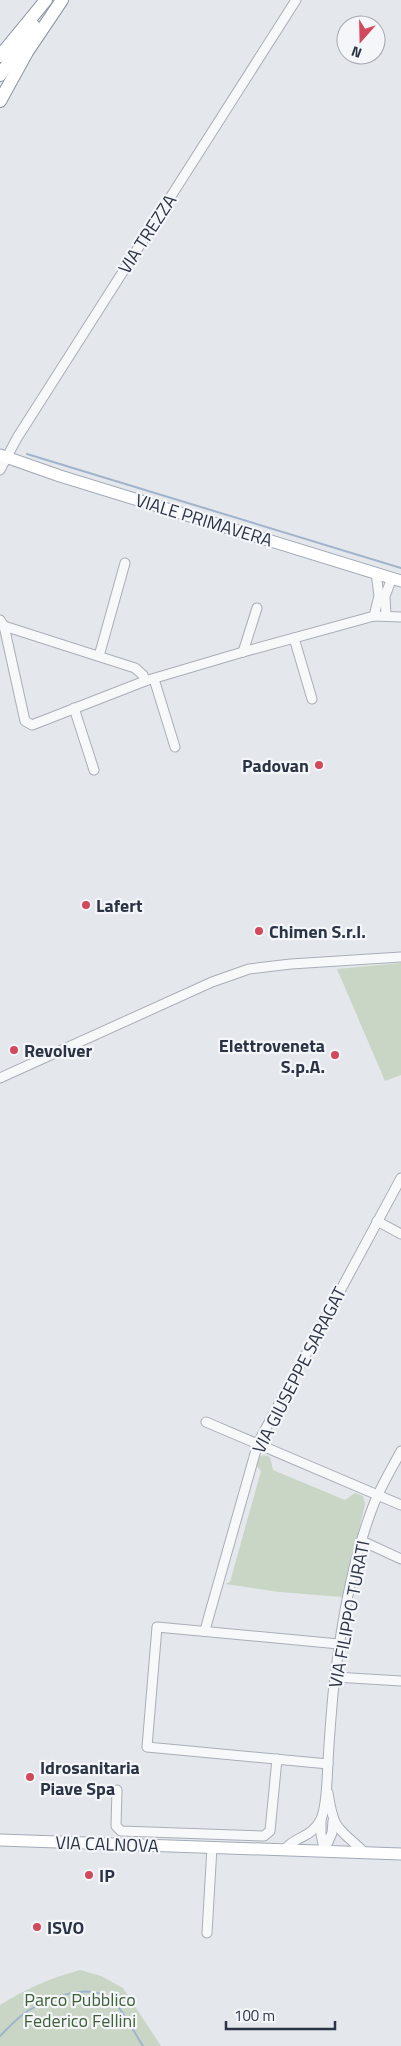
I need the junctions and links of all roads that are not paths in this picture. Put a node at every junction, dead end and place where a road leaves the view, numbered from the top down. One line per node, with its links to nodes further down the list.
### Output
1 (46, 0): 5 (highway)
2 (54, 0): 6 (highway)
3 (62, 0): 7 (highway)
4 (296, 0): 8 (street, VIA TREZZA)
5 (0, 56)
6 (0, 75)
7 (0, 101)
8 (3, 457): 9 (street, VIA TREZZA); 11 (main road, VIALE PRIMAVERA)
9 (0, 470)
10 (125, 563): 20 (street)
11 (376, 573): 12 (main road, VIALE PRIMAVERA); 14 (street)
12 (397, 580): 15 (street)
13 (257, 608): 19 (street)
14 (374, 616): 15 (street); 18 (street)
15 (386, 616): 16 (street)
16 (401, 617)
17 (2, 623): 20 (street); 23 (street)
18 (294, 638): 19 (street); 22 (street)
19 (243, 652): 21 (street)
20 (99, 656): 21 (street)
21 (150, 680): 23 (street); 24 (street)
22 (312, 699)
23 (74, 708): 25 (street)
24 (175, 747)
25 (94, 770)
26 (401, 957): 27 (street)
27 (0, 1078)
28 (401, 1178): 29 (street, VIA GIUSEPPE SARAGAT)
29 (377, 1221): 30 (street); 32 (street, VIA GIUSEPPE SARAGAT)
30 (401, 1234)
31 (206, 1422): 32 (street)
32 (258, 1443): 34 (street); 38 (street, VIA GIUSEPPE SARAGAT)
33 (401, 1451): 34 (street, VIA FILIPPO TURATI)
34 (379, 1494): 35 (street); 36 (street, VIA FILIPPO TURATI)
35 (401, 1505)
36 (362, 1541): 37 (street); 39 (street, VIA FILIPPO TURATI)
37 (401, 1559)
38 (204, 1630): 39 (street); 42 (street)
39 (340, 1644): 40 (street, VIA FILIPPO TURATI)
40 (335, 1677): 41 (street); 43 (street, VIA FILIPPO TURATI)
41 (401, 1681)
42 (277, 1759): 43 (street); 45 (street)
43 (328, 1764): 44 (street, VIA FILIPPO TURATI)
44 (327, 1786): 46 (street, VIA FILIPPO TURATI); 47 (street, VIA FILIPPO TURATI)
45 (117, 1790)
46 (322, 1818): 50 (street); 51 (street, VIA FILIPPO TURATI)
47 (333, 1818): 51 (street, VIA FILIPPO TURATI); 52 (street, VIA FILIPPO TURATI)
48 (1, 1841): 49 (main road, VIA CALNOVA)
49 (212, 1847): 50 (main road, VIA CALNOVA); 54 (street)
50 (284, 1850): 51 (main road, VIA CALNOVA)
51 (324, 1851): 52 (main road, VIA CALNOVA)
52 (364, 1852): 53 (main road, VIA CALNOVA)
53 (401, 1854)
54 (207, 1932)

